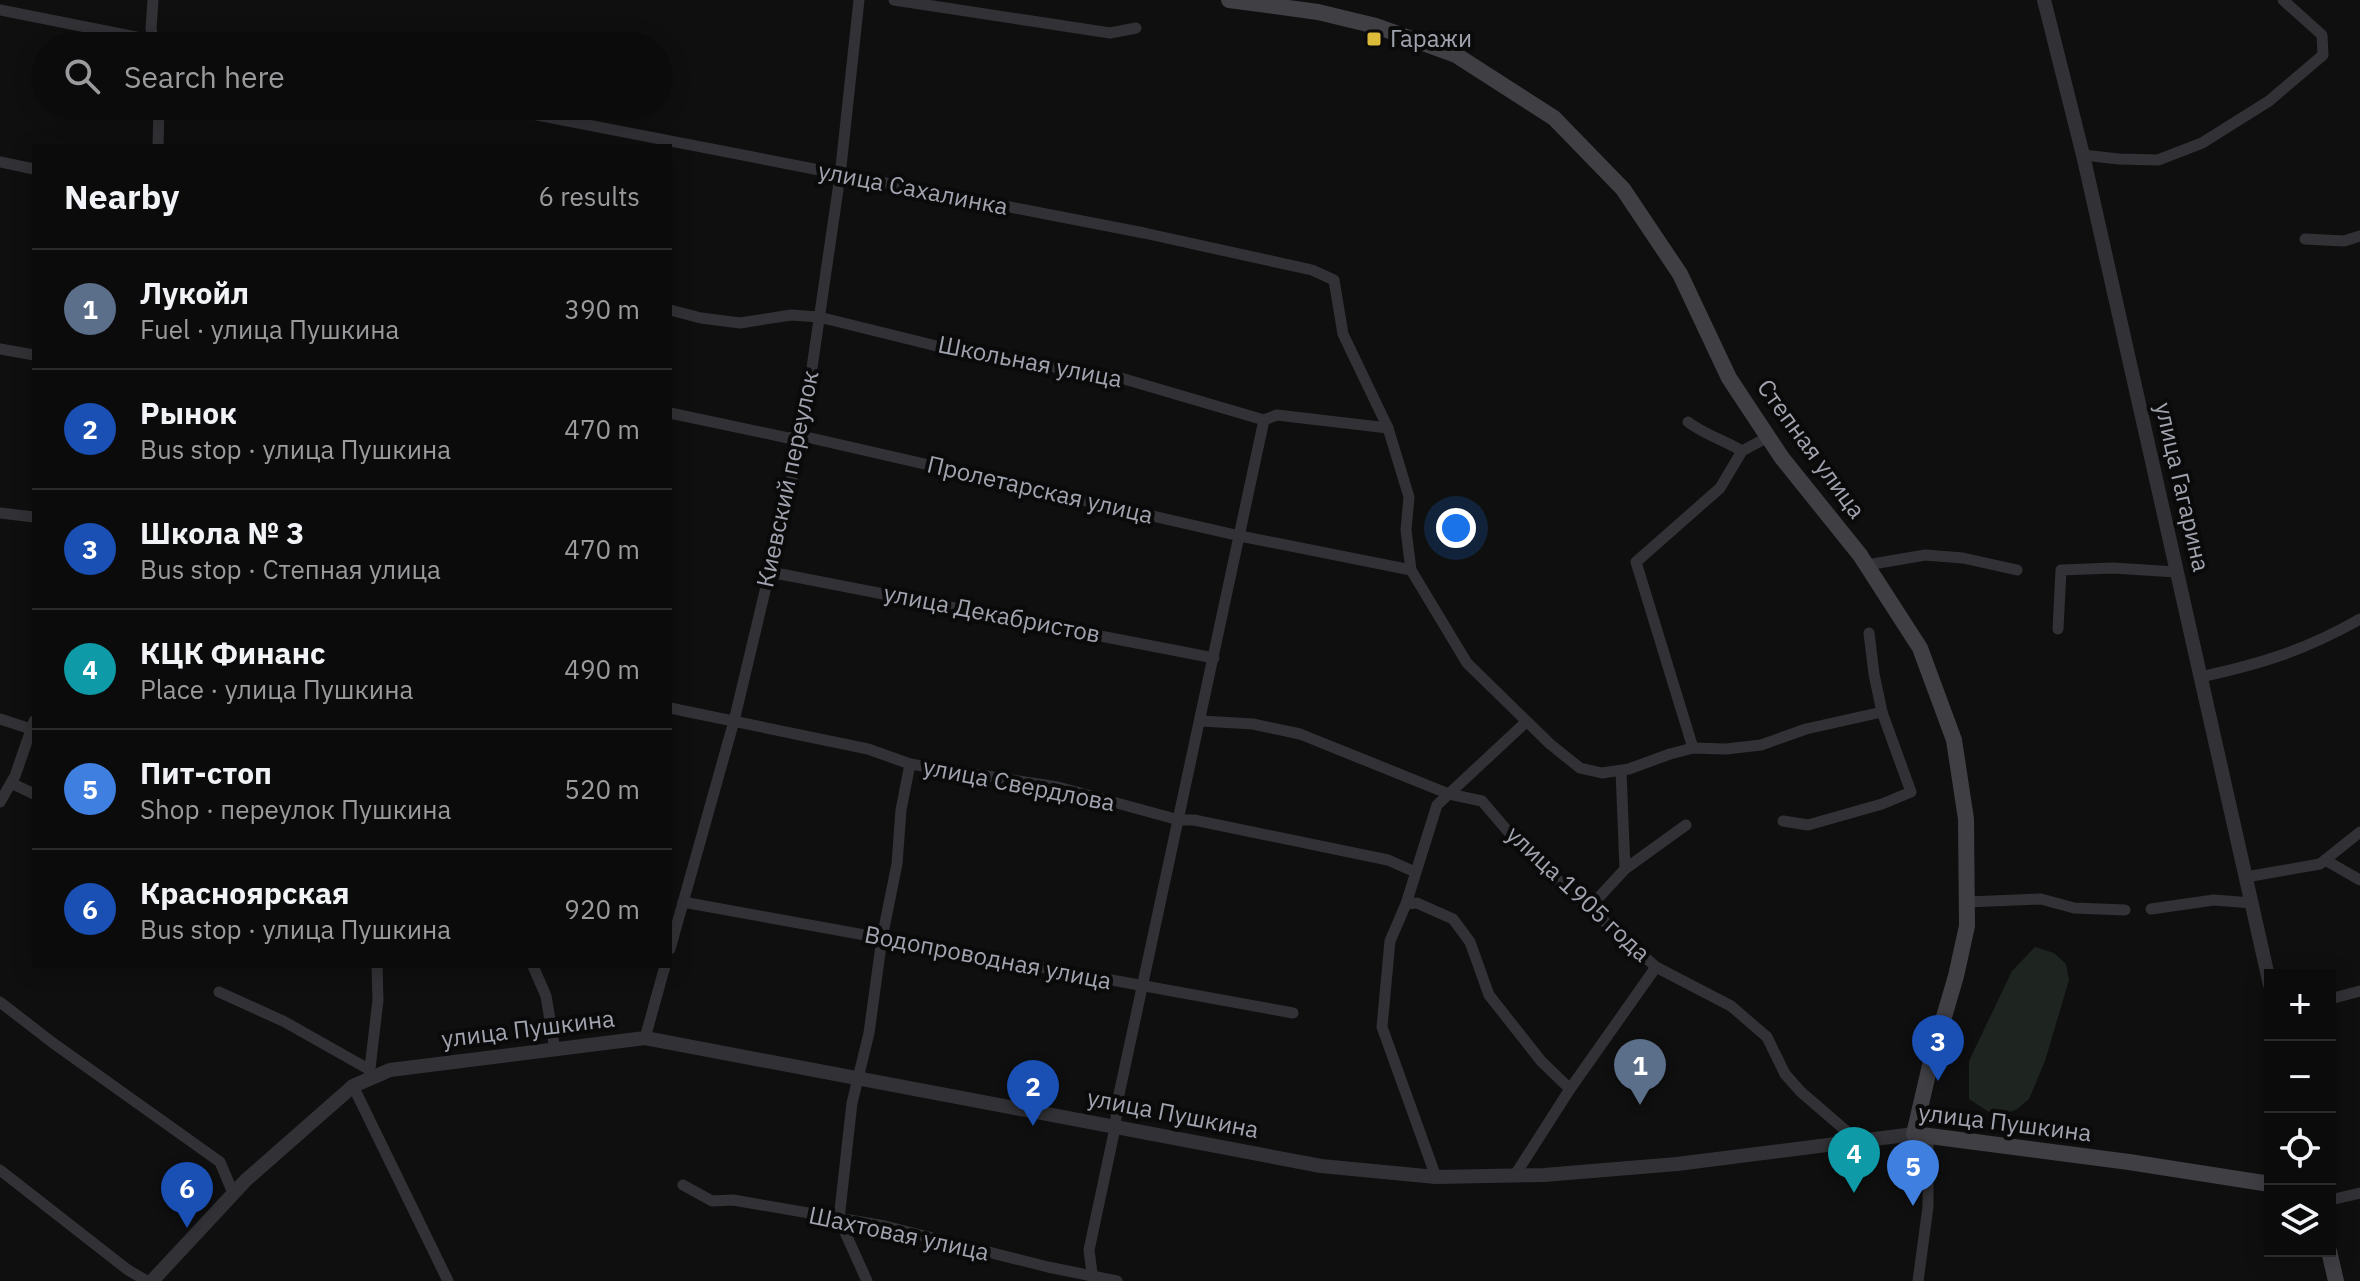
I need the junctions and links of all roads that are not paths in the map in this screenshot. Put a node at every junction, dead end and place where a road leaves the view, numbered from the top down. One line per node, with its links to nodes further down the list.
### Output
1 (153, 0): 10 (street)
2 (859, 0): 17 (street, Киевский переулок)
3 (894, 0): 8 (street)
4 (1229, 0): 29 (main road, Степная улица)
5 (2044, 0): 14 (street, улица Гагарина)
6 (2283, 0): 14 (street)
7 (0, 10): 9 (street)
8 (1136, 28)
9 (100, 32)
10 (152, 32)
11 (159, 120): 13 (street)
12 (560, 120): 17 (street, улица Сахалинка)
13 (158, 144)
14 (2083, 155): 38 (street, улица Гагарина)
15 (0, 162): 16 (street)
16 (32, 169)
17 (840, 176): 21 (street, Киевский переулок); 27 (street, улица Сахалинка)
18 (2360, 236): 19 (street)
19 (2305, 239)
20 (672, 311): 21 (street, Школьная улица)
21 (819, 317): 25 (street, Школьная улица); 28 (street, Киевский переулок)
22 (0, 349): 23 (street)
23 (32, 355)
24 (672, 413): 28 (street, Пролетарская улица)
25 (1264, 420): 27 (street, Школьная улица); 33 (street)
26 (1688, 422): 30 (street)
27 (1388, 428): 35 (street)
28 (802, 436): 33 (street, Пролетарская улица); 37 (street, Киевский переулок)
29 (1768, 437): 30 (street); 34 (main road, Степная улица)
30 (1742, 451): 51 (street)
31 (0, 513): 32 (street)
32 (32, 517)
33 (1240, 536): 35 (street, Пролетарская улица); 42 (street)
34 (1867, 565): 36 (street); 68 (main road, Степная улица)
35 (1411, 570): 49 (street)
36 (2017, 570)
37 (770, 572): 42 (street, улица Декабристов); 47 (street, Киевский переулок)
38 (2176, 572): 40 (street); 43 (street, улица Гагарина)
39 (2360, 619): 43 (street)
40 (2058, 629)
41 (1869, 633): 45 (street)
42 (1214, 658): 48 (street)
43 (2200, 677): 65 (street, улица Гагарина)
44 (672, 708): 47 (street, улица Свердлова)
45 (1882, 712): 51 (street); 59 (street)
46 (0, 719): 50 (street)
47 (734, 721): 52 (street, улица Свердлова); 67 (street, Киевский переулок)
48 (1201, 721): 56 (street, улица 1905 года); 58 (street)
49 (1526, 722): 53 (street); 56 (street)
50 (32, 725): 54 (street)
51 (1693, 748): 53 (street)
52 (910, 764): 58 (street, улица Свердлова); 74 (street)
53 (1625, 770): 63 (street)
54 (11, 783): 55 (street); 57 (street)
55 (32, 793)
56 (1449, 794): 64 (street); 71 (street, улица 1905 года)
57 (0, 802)
58 (1179, 820): 64 (street, улица Свердлова); 81 (street)
59 (1783, 821)
60 (1686, 825): 63 (street)
61 (2360, 832): 62 (street)
62 (2325, 860): 65 (street); 66 (street)
63 (1625, 869): 71 (street)
64 (1415, 872): 70 (street)
65 (2246, 877): 69 (street, улица Гагарина)
66 (2360, 880)
67 (683, 902): 74 (street, Водопроводная улица); 75 (street, Киевский переулок)
68 (1967, 902): 73 (street); 94 (main road, Степная улица)
69 (2252, 903): 72 (street); 80 (street, улица Гагарина)
70 (1406, 904): 92 (street); 98 (street)
71 (1590, 907): 76 (street, улица 1905 года)
72 (2151, 909)
73 (2125, 910)
74 (882, 938): 81 (street, Водопроводная улица); 90 (street)
75 (672, 942)
76 (1656, 967): 92 (street); 95 (street, улица 1905 года)
77 (377, 968): 89 (street)
78 (534, 968): 88 (street)
79 (664, 968): 87 (street)
80 (2266, 969)
81 (1144, 987): 86 (street, Водопроводная улица); 93 (street)
82 (2360, 991): 84 (street)
83 (219, 992): 89 (street)
84 (2336, 997)
85 (0, 1002): 101 (street)
86 (1293, 1013)
87 (645, 1038): 88 (street, улица Пушкина); 90 (street, улица Пушкина)
88 (555, 1050): 89 (street, улица Пушкина)
89 (369, 1075): 91 (street, улица Пушкина)
90 (859, 1078): 93 (street, улица Пушкина); 104 (street)
91 (353, 1086): 101 (street, улица Пушкина); 108 (street)
92 (1570, 1089): 97 (street)
93 (1115, 1128): 98 (street, улица Пушкина); 106 (street)
94 (1921, 1135): 95 (street, улица Пушкина); 99 (main road, улица Пушкина); 111 (street)
95 (1859, 1142): 97 (street, улица Пушкина)
96 (0, 1170): 107 (street)
97 (1515, 1175): 98 (street, улица Пушкина)
98 (1436, 1177)
99 (2264, 1183)
100 (683, 1185): 104 (street, Шахтовая улица)
101 (233, 1193): 107 (street, улица Пушкина)
102 (2360, 1193): 103 (street)
103 (2336, 1199)
104 (839, 1219): 106 (street, Шахтовая улица); 109 (street)
105 (2330, 1257): 112 (main road)
106 (1093, 1278): 110 (street, Шахтовая улица)
107 (150, 1281)
108 (448, 1281)
109 (867, 1281)
110 (1117, 1281)
111 (1918, 1281)
112 (2336, 1281)

